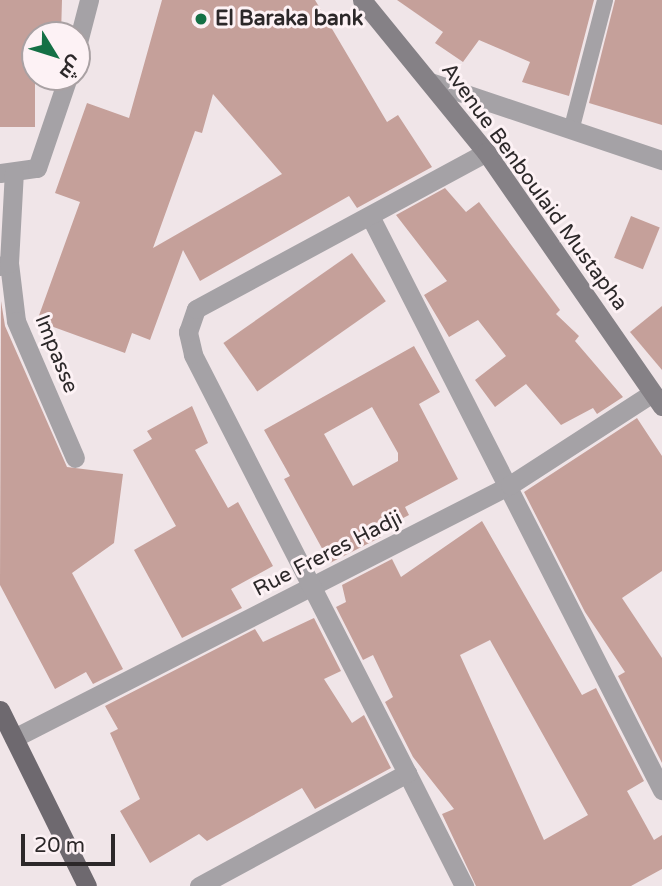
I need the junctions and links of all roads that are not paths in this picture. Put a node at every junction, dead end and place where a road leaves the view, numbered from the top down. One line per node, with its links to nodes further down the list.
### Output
1 (89, 0): 4 (street)
2 (362, 0): 5 (main road, Avenue Benboulaid Mustapha)
3 (605, 0): 7 (lane)
4 (84, 21)
5 (430, 82): 7 (street); 8 (main road, Avenue Benboulaid Mustapha)
6 (63, 91): 10 (street)
7 (572, 127): 9 (street)
8 (486, 152): 11 (street); 13 (main road, Avenue Benboulaid Mustapha)
9 (662, 160)
10 (7, 173): 12 (street, Impasse)
11 (370, 218): 15 (street); 16 (street)
12 (5, 265): 14 (street, Impasse)
13 (657, 399): 15 (street, Rue Freres Hadji)
14 (75, 458)
15 (510, 485): 16 (street, Rue Freres Hadji); 20 (street)
16 (315, 587): 18 (street, Rue Freres Hadji); 19 (street)
17 (0, 710): 18 (main road)
18 (14, 738): 21 (main road)
19 (407, 773): 22 (street); 23 (street)
20 (662, 790)
21 (87, 886)
22 (199, 886)
23 (464, 886)

